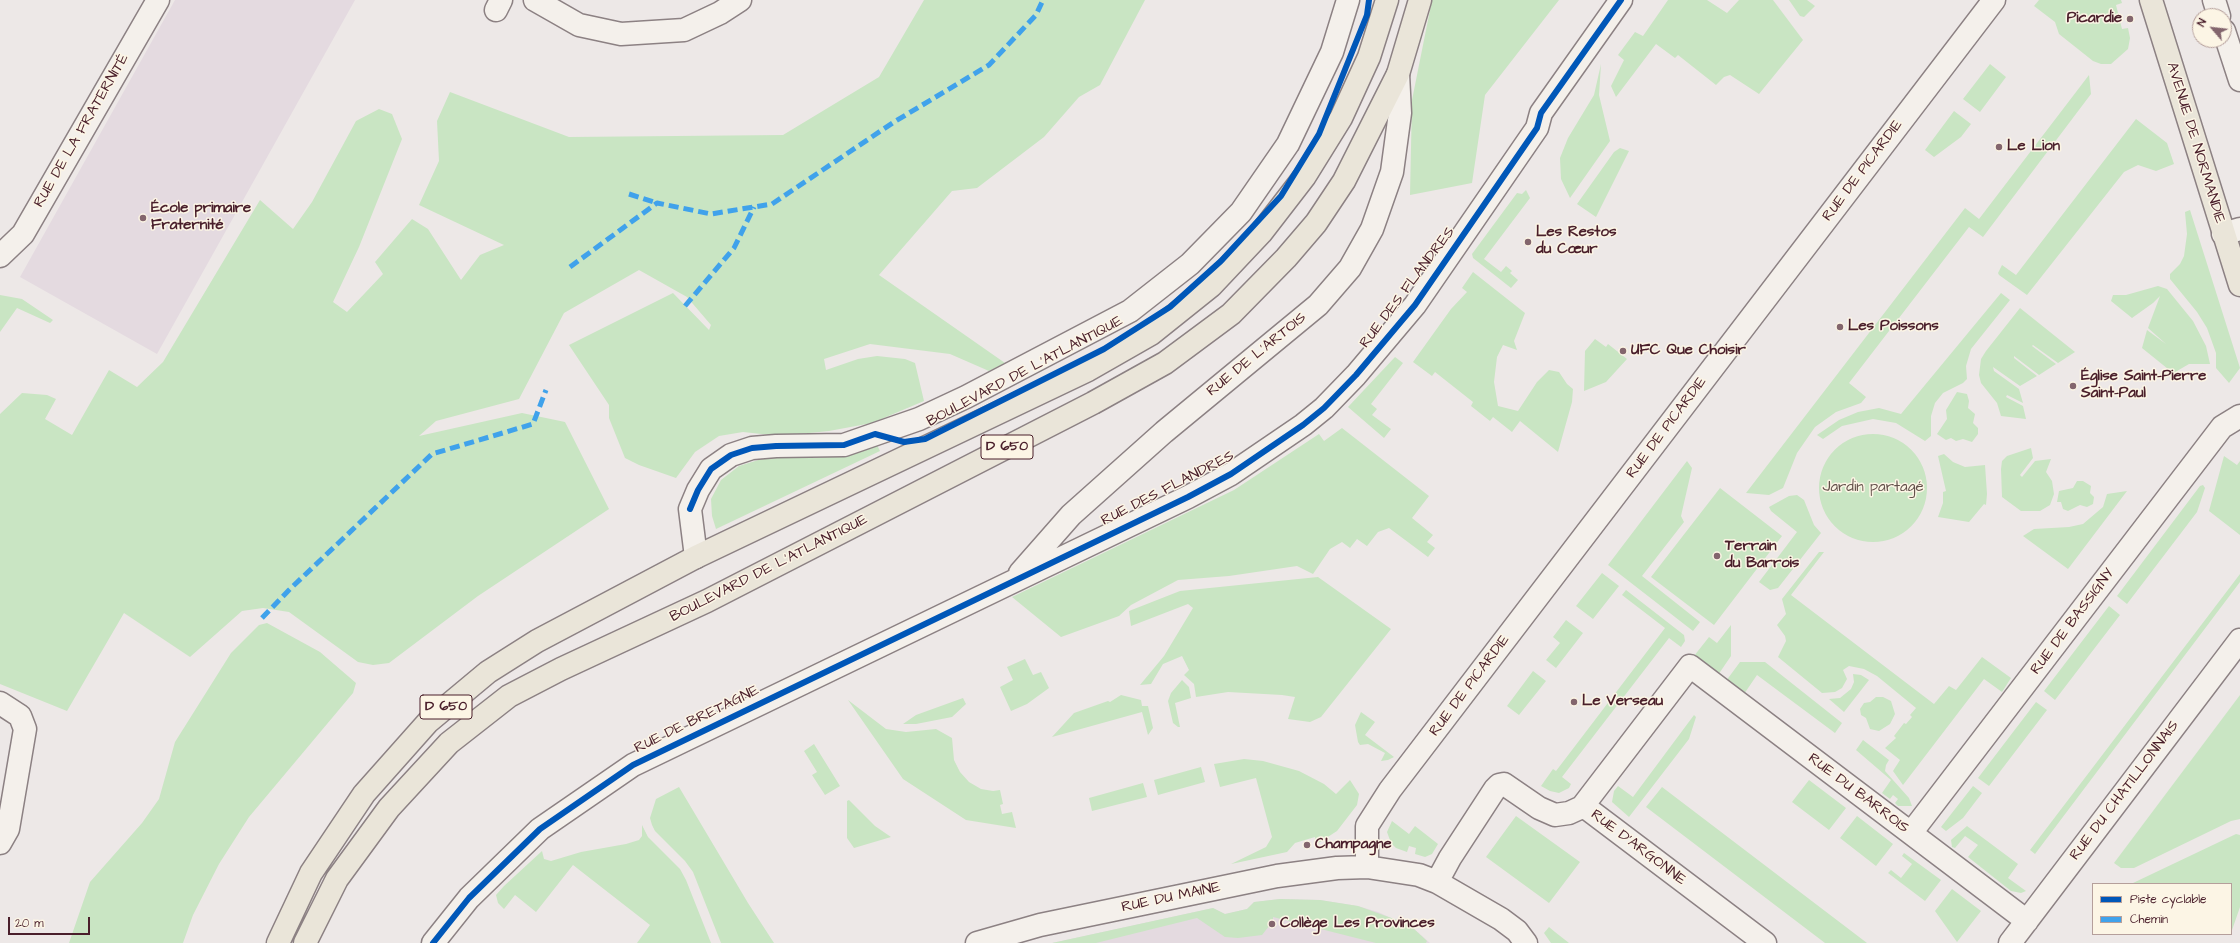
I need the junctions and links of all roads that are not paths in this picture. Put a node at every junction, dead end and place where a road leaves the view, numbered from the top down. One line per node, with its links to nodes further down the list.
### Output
1 (158, 0): 14 (street, RUE DE LA FRATERNITÉ)
2 (535, 0): 3 (street)
3 (740, 0)
4 (1348, 0): 17 (street, BOULEVARD DE L'ATLANTIQUE)
5 (1387, 0): 17 (main road, BOULEVARD DE L'ATLANTIQUE / D 650)
6 (1420, 0): 11 (main road, BOULEVARD DE L'ATLANTIQUE / D 650)
7 (1621, 0): 18 (street, RUE DES FLANDRES)
8 (1994, 0): 24 (street, RUE DE PICARDIE)
9 (2151, 0): 13 (main road, AVENUE DE NORMANDIE)
10 (2230, 48): 12 (street)
11 (1398, 74): 18 (street, RUE DE L'ARTOIS); 28 (main road, BOULEVARD DE L'ATLANTIQUE / D 650)
12 (2240, 80)
13 (2232, 231): 15 (main road, AVENUE DE NORMANDIE)
14 (0, 256)
15 (2240, 285)
16 (2240, 416): 22 (street, RUE DE BASSIGNY)
17 (696, 557): 27 (main road, BOULEVARD DE L'ATLANTIQUE / D 650)
18 (1014, 580): 29 (street, RUE DE BRETAGNE)
19 (2240, 640): 26 (street, RUE DU CHATILLONNAIS)
20 (0, 703): 23 (street)
21 (1582, 807): 22 (street, RUE DU BARROIS); 25 (street, RUE D'ARGONNE); 32 (street, RUE D'ARGONNE)
22 (1911, 833): 26 (street, RUE DU BARROIS)
23 (0, 843)
24 (1367, 867): 25 (street, RUE DU MAINE); 30 (street, RUE DU MAINE)
25 (1437, 882): 31 (street, RUE DU MAINE)
26 (2027, 921): 33 (street, RUE DU CHATILLONNAIS)
27 (278, 943)
28 (306, 943)
29 (434, 943)
30 (977, 943)
31 (1526, 943)
32 (1765, 943)
33 (2010, 943)

